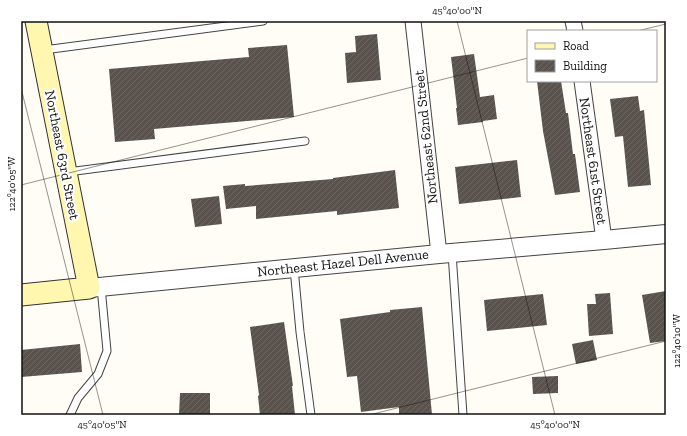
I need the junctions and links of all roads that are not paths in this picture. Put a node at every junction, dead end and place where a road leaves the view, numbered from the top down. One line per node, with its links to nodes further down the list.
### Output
1 (36, 21): 4 (main road, Northeast 63rd Street)
2 (263, 21): 4 (lane)
3 (413, 21): 10 (street, Northeast 62nd Street)
4 (42, 50): 7 (main road, Northeast 63rd Street)
5 (582, 82): 9 (street, Northeast 61st Street)
6 (305, 141): 7 (lane)
7 (66, 172): 12 (main road, Northeast 63rd Street)
8 (666, 234): 9 (street, Northeast Hazel Dell Avenue)
9 (604, 240): 10 (street, Northeast Hazel Dell Avenue)
10 (446, 253): 11 (street, Northeast Hazel Dell Avenue); 16 (lane)
11 (294, 268): 12 (street, Northeast Hazel Dell Avenue); 15 (lane)
12 (95, 288): 13 (main road, Northeast Hazel Dell Avenue); 14 (lane)
13 (21, 295)
14 (70, 415)
15 (311, 415)
16 (464, 415)

